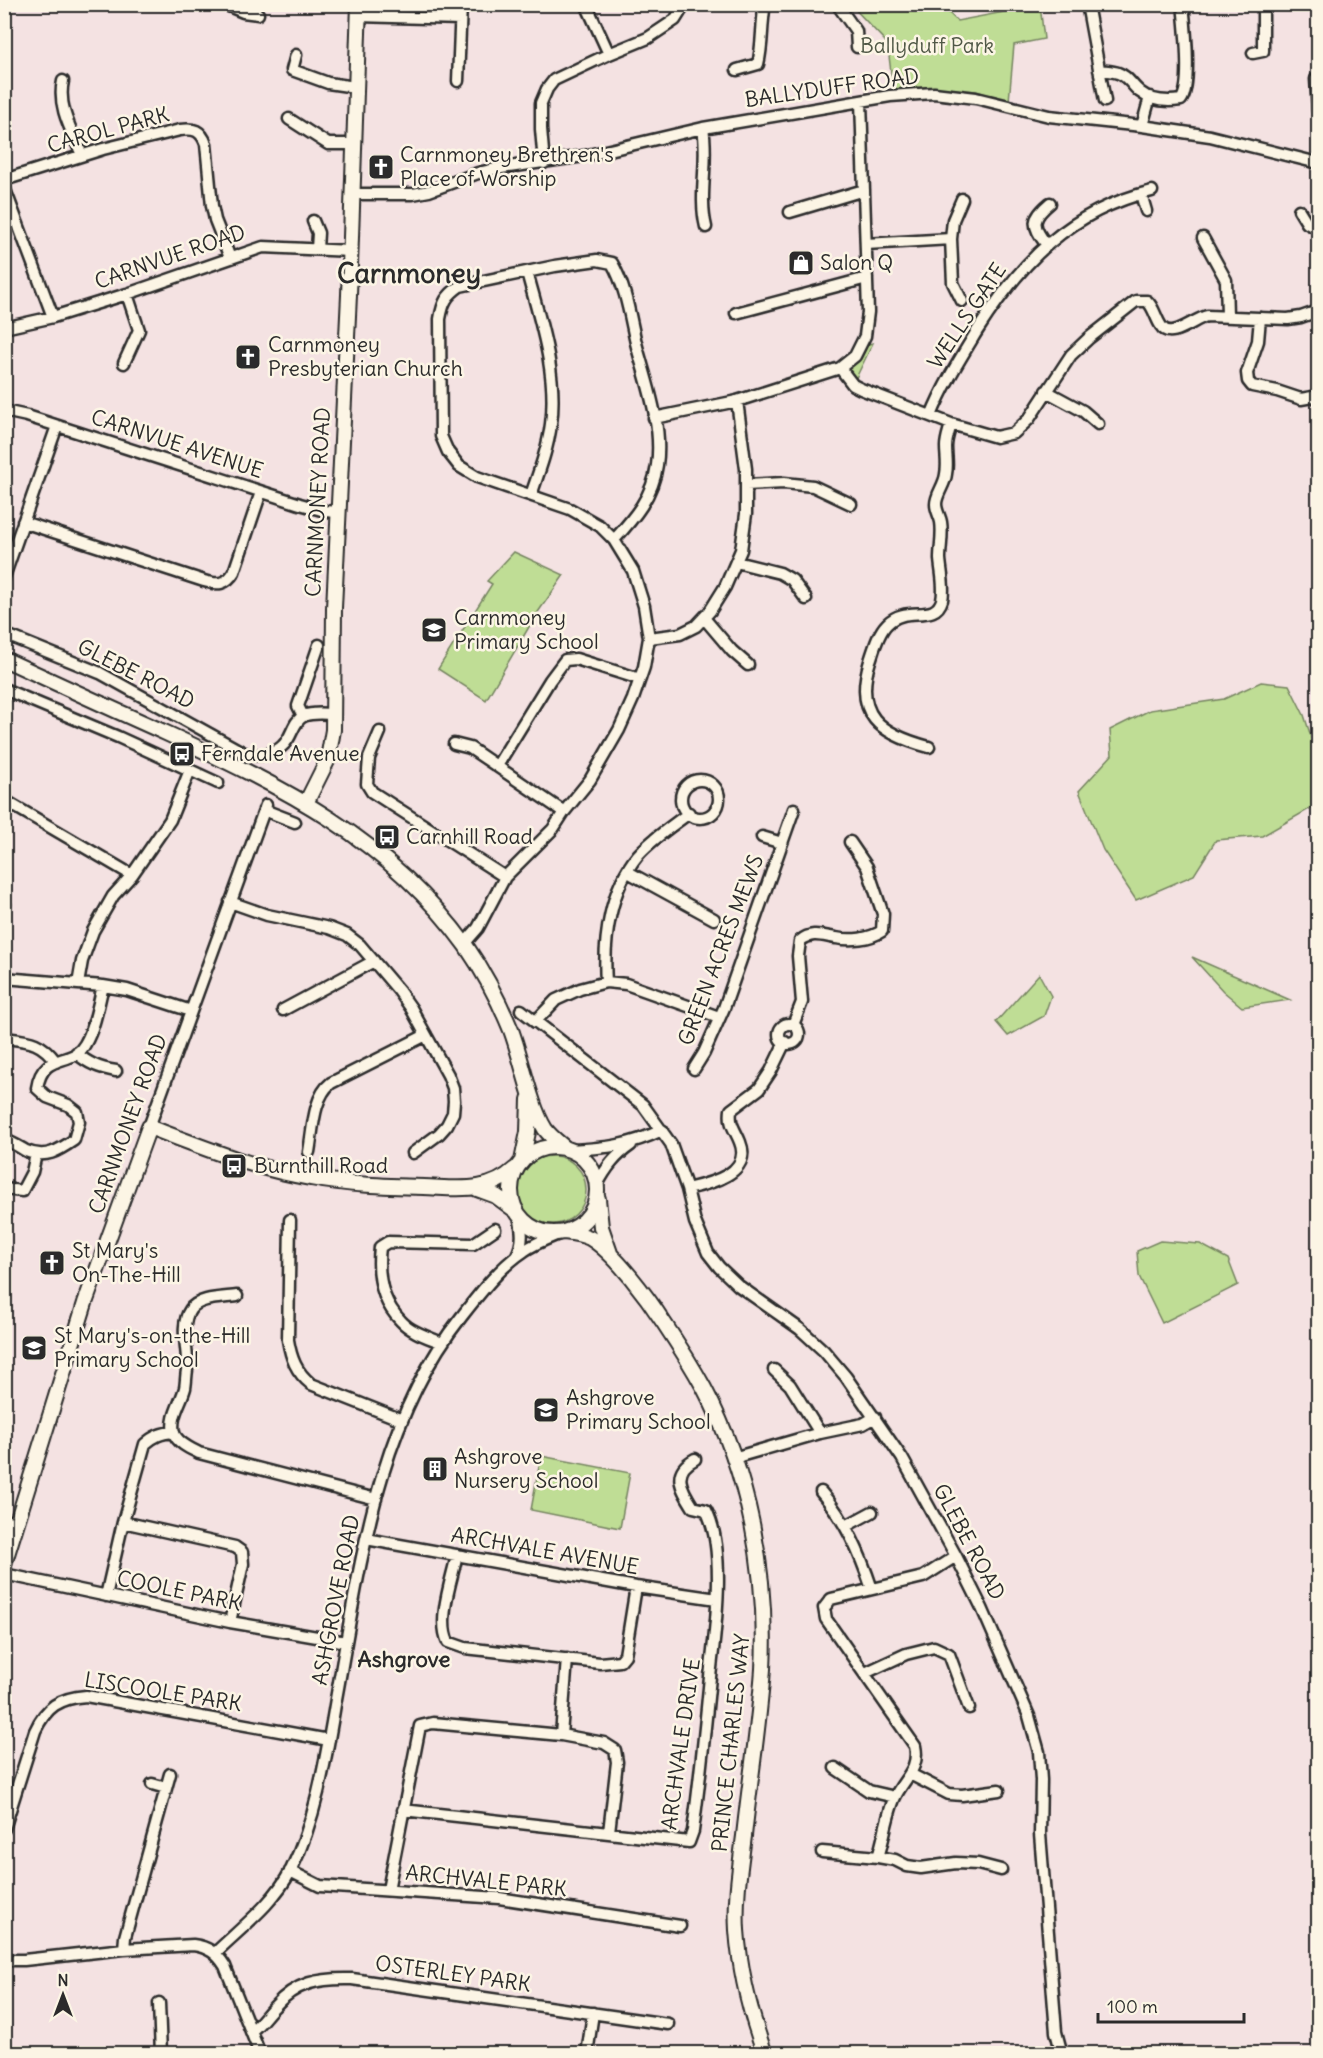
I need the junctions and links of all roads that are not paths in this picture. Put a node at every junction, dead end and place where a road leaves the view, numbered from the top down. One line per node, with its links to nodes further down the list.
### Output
1 (224, 4): 11 (street)
2 (460, 4): 12 (street)
3 (586, 4): 15 (street)
4 (685, 4): 15 (street)
5 (765, 4): 17 (street)
6 (837, 4): 13 (street)
7 (1087, 4): 18 (street)
8 (1183, 4): 23 (street)
9 (1263, 4): 14 (street)
10 (358, 10): 12 (street); 22 (street, CARNMONEY ROAD)
11 (258, 14)
12 (460, 19): 21 (street)
13 (857, 47)
14 (1253, 53)
15 (609, 54): 32 (street)
16 (296, 55): 22 (street)
17 (737, 70)
18 (1099, 70): 23 (street); 25 (street)
19 (1316, 79): 26 (street)
20 (63, 81): 31 (street)
21 (458, 81)
22 (355, 87): 30 (street, CARNMONEY ROAD)
23 (1150, 97): 28 (street)
24 (861, 101): 28 (street, BALLYDUFF ROAD); 29 (street, BALLYDUFF ROAD); 36 (street)
25 (1105, 101)
26 (1318, 111)
27 (289, 119): 30 (street)
28 (1142, 126): 33 (street, BALLYDUFF ROAD)
29 (703, 128): 32 (street, BALLYDUFF ROAD); 44 (street)
30 (354, 144): 37 (street, CARNMONEY ROAD)
31 (82, 155): 34 (street, CAROL PARK); 52 (street, CAROL PARK)
32 (544, 163): 37 (street, BALLYDUFF ROAD)
33 (1318, 163)
34 (4, 180)
35 (4, 187): 60 (street)
36 (864, 190): 42 (street); 48 (street)
37 (353, 194): 51 (street, CARNMONEY ROAD)
38 (962, 199): 47 (street)
39 (1050, 203): 49 (street)
40 (1299, 210): 45 (street)
41 (1146, 211): 49 (street, WELLS GATE)
42 (790, 212)
43 (313, 221): 50 (street)
44 (705, 227)
45 (1318, 229)
46 (1203, 238): 59 (street)
47 (951, 239): 48 (street); 56 (street)
48 (866, 244): 54 (street)
49 (1046, 244): 69 (street, WELLS GATE)
50 (317, 249): 51 (street, CARNVUE ROAD); 52 (street, CARNVUE ROAD)
51 (351, 251): 78 (street, CARNMONEY ROAD)
52 (230, 258): 55 (street, CARNVUE ROAD)
53 (527, 273): 70 (street); 76 (street); 76 (street)
54 (867, 278): 58 (street); 64 (street)
55 (127, 294): 60 (street, CARNVUE ROAD); 63 (street)
56 (962, 301)
57 (1318, 311): 61 (street)
58 (736, 313)
59 (1227, 315): 61 (street); 65 (street)
60 (53, 317): 62 (street, CARNVUE ROAD)
61 (1260, 318): 66 (street)
62 (4, 328)
63 (124, 363)
64 (840, 368): 67 (street); 69 (street)
65 (1046, 391): 71 (street); 72 (street)
66 (1318, 396)
67 (738, 401): 70 (street); 74 (street)
68 (4, 411): 73 (street, CARNVUE AVENUE)
69 (931, 416): 71 (street)
70 (654, 418): 80 (street)
71 (951, 424): 96 (street)
72 (1098, 424)
73 (57, 426): 75 (street, CARNVUE AVENUE); 79 (street)
74 (746, 485): 77 (street); 81 (street)
75 (261, 492): 78 (street, CARNVUE AVENUE); 79 (street)
76 (531, 495): 80 (street)
77 (851, 504)
78 (337, 512): 92 (street, CARNMONEY ROAD)
79 (23, 522): 82 (street)
80 (614, 540): 86 (street)
81 (736, 562): 83 (street); 84 (street)
82 (4, 577)
83 (806, 599)
84 (704, 618): 86 (street); 89 (street)
85 (4, 634): 93 (street, GLEBE ROAD)
86 (649, 638): 90 (street)
87 (319, 645): 93 (street)
88 (4, 659): 101 (street)
89 (748, 665)
90 (640, 680): 97 (street); 103 (street)
91 (4, 689): 98 (street)
92 (333, 714): 93 (street); 101 (street, CARNMONEY ROAD)
93 (303, 716)
94 (380, 732): 111 (street)
95 (454, 744): 97 (street)
96 (929, 747)
97 (497, 766): 103 (street)
98 (190, 770): 99 (street); 110 (street)
99 (218, 783)
100 (4, 800): 110 (street)
101 (306, 803): 114 (street)
102 (794, 809): 108 (street, GREEN ACRES MEWS)
103 (564, 812): 111 (street)
104 (689, 813): 109 (street)
105 (295, 822): 112 (street, CARNMONEY ROAD)
106 (762, 837): 108 (street, GREEN ACRES MEWS)
107 (850, 842): 144 (street)
108 (782, 843): 123 (street, GREEN ACRES MEWS)
109 (628, 872): 113 (street); 117 (street)
110 (132, 875): 118 (street)
111 (505, 877): 114 (street)
112 (230, 902): 115 (street); 122 (street, CARNMONEY ROAD)
113 (714, 919)
114 (464, 944): 131 (street)
115 (374, 961): 120 (street); 125 (street)
116 (4, 978): 118 (street)
117 (606, 982): 123 (street); 124 (street)
118 (78, 984): 119 (street)
119 (103, 986): 122 (street); 127 (street)
120 (283, 1010)
121 (521, 1010): 124 (street, GLEBE ROAD)
122 (191, 1011): 132 (street, CARNMONEY ROAD)
123 (720, 1017): 129 (street, GREEN ACRES MEWS)
124 (535, 1022): 133 (street, GLEBE ROAD)
125 (426, 1035): 137 (street); 138 (street)
126 (4, 1038): 128 (street)
127 (75, 1053): 128 (street); 130 (street)
128 (56, 1062): 139 (street)
129 (694, 1069)
130 (117, 1071)
131 (529, 1085): 136 (street); 140 (street)
132 (149, 1127): 141 (street); 163 (street, CARNMONEY ROAD)
133 (662, 1131): 135 (street); 144 (street, GLEBE ROAD)
134 (4, 1140): 139 (street)
135 (634, 1143): 136 (street); 142 (street)
136 (567, 1149): 140 (street); 142 (street)
137 (309, 1152)
138 (413, 1153)
139 (36, 1154): 143 (street)
140 (518, 1165): 141 (street); 145 (street)
141 (475, 1188): 145 (street)
142 (597, 1188): 148 (street); 149 (street, PRINCE CHARLES WAY)
143 (4, 1189)
144 (687, 1189): 154 (street, GLEBE ROAD)
145 (517, 1214): 148 (street); 150 (street, ASHGROVE ROAD)
146 (290, 1220): 155 (street)
147 (495, 1228): 152 (street)
148 (562, 1232): 149 (street, PRINCE CHARLES WAY); 150 (street, ASHGROVE ROAD)
149 (612, 1256): 158 (street, PRINCE CHARLES WAY)
150 (513, 1260): 152 (street, ASHGROVE ROAD)
151 (237, 1296): 156 (street)
152 (442, 1343): 155 (street, ASHGROVE ROAD)
153 (774, 1370): 157 (street)
154 (875, 1417): 157 (street); 168 (street, GLEBE ROAD)
155 (402, 1420): 161 (street, ASHGROVE ROAD)
156 (174, 1432): 161 (street); 164 (street)
157 (820, 1433): 158 (street)
158 (733, 1458): 208 (street, PRINCE CHARLES WAY)
159 (695, 1459): 174 (street, ARCHVALE DRIVE)
160 (821, 1492): 165 (street)
161 (376, 1499): 166 (street, ASHGROVE ROAD)
162 (872, 1512): 165 (street)
163 (11, 1521): 169 (street, CARNMONEY ROAD)
164 (123, 1522): 173 (street); 175 (street)
165 (846, 1526): 172 (street)
166 (366, 1539): 167 (street, ARCHVALE AVENUE); 176 (street, ASHGROVE ROAD)
167 (457, 1556): 171 (street, ARCHVALE AVENUE); 177 (street)
168 (956, 1556): 172 (street); 209 (street, GLEBE ROAD)
169 (4, 1564)
170 (4, 1574): 173 (street, COOLE PARK)
171 (636, 1587): 174 (street, ARCHVALE AVENUE); 177 (street)
172 (872, 1589): 178 (street)
173 (106, 1596): 175 (street, COOLE PARK)
174 (717, 1599): 191 (street, ARCHVALE DRIVE)
175 (230, 1622): 176 (street, COOLE PARK)
176 (346, 1642): 181 (street, ASHGROVE ROAD)
177 (567, 1659): 180 (street)
178 (865, 1673): 179 (street); 184 (street)
179 (969, 1708)
180 (561, 1735): 189 (street); 191 (street)
181 (329, 1740): 190 (street, LISCOOLE PARK); 195 (street, ASHGROVE ROAD)
182 (835, 1768): 188 (street)
183 (170, 1774): 186 (street)
184 (910, 1774): 187 (street); 188 (street)
185 (152, 1784): 186 (street)
186 (166, 1788): 198 (street)
187 (999, 1790)
188 (895, 1797): 193 (street)
189 (403, 1810): 191 (street, ARCHVALE DRIVE); 196 (street)
190 (4, 1829)
191 (609, 1832)
192 (822, 1852): 193 (street)
193 (878, 1857): 194 (street)
194 (1001, 1870)
195 (290, 1871): 196 (street, ARCHVALE PARK); 199 (street, ASHGROVE ROAD)
196 (388, 1890): 197 (street, ARCHVALE PARK)
197 (680, 1926)
198 (124, 1948): 199 (street); 200 (street)
199 (215, 1953): 204 (street)
200 (4, 1960)
201 (159, 2003): 205 (street)
202 (593, 2013): 203 (street, OSTERLEY PARK); 204 (street, OSTERLEY PARK); 207 (street)
203 (668, 2024)
204 (251, 2031): 206 (street)
205 (161, 2054)
206 (260, 2054)
207 (587, 2054)
208 (765, 2054)
209 (1062, 2054)

